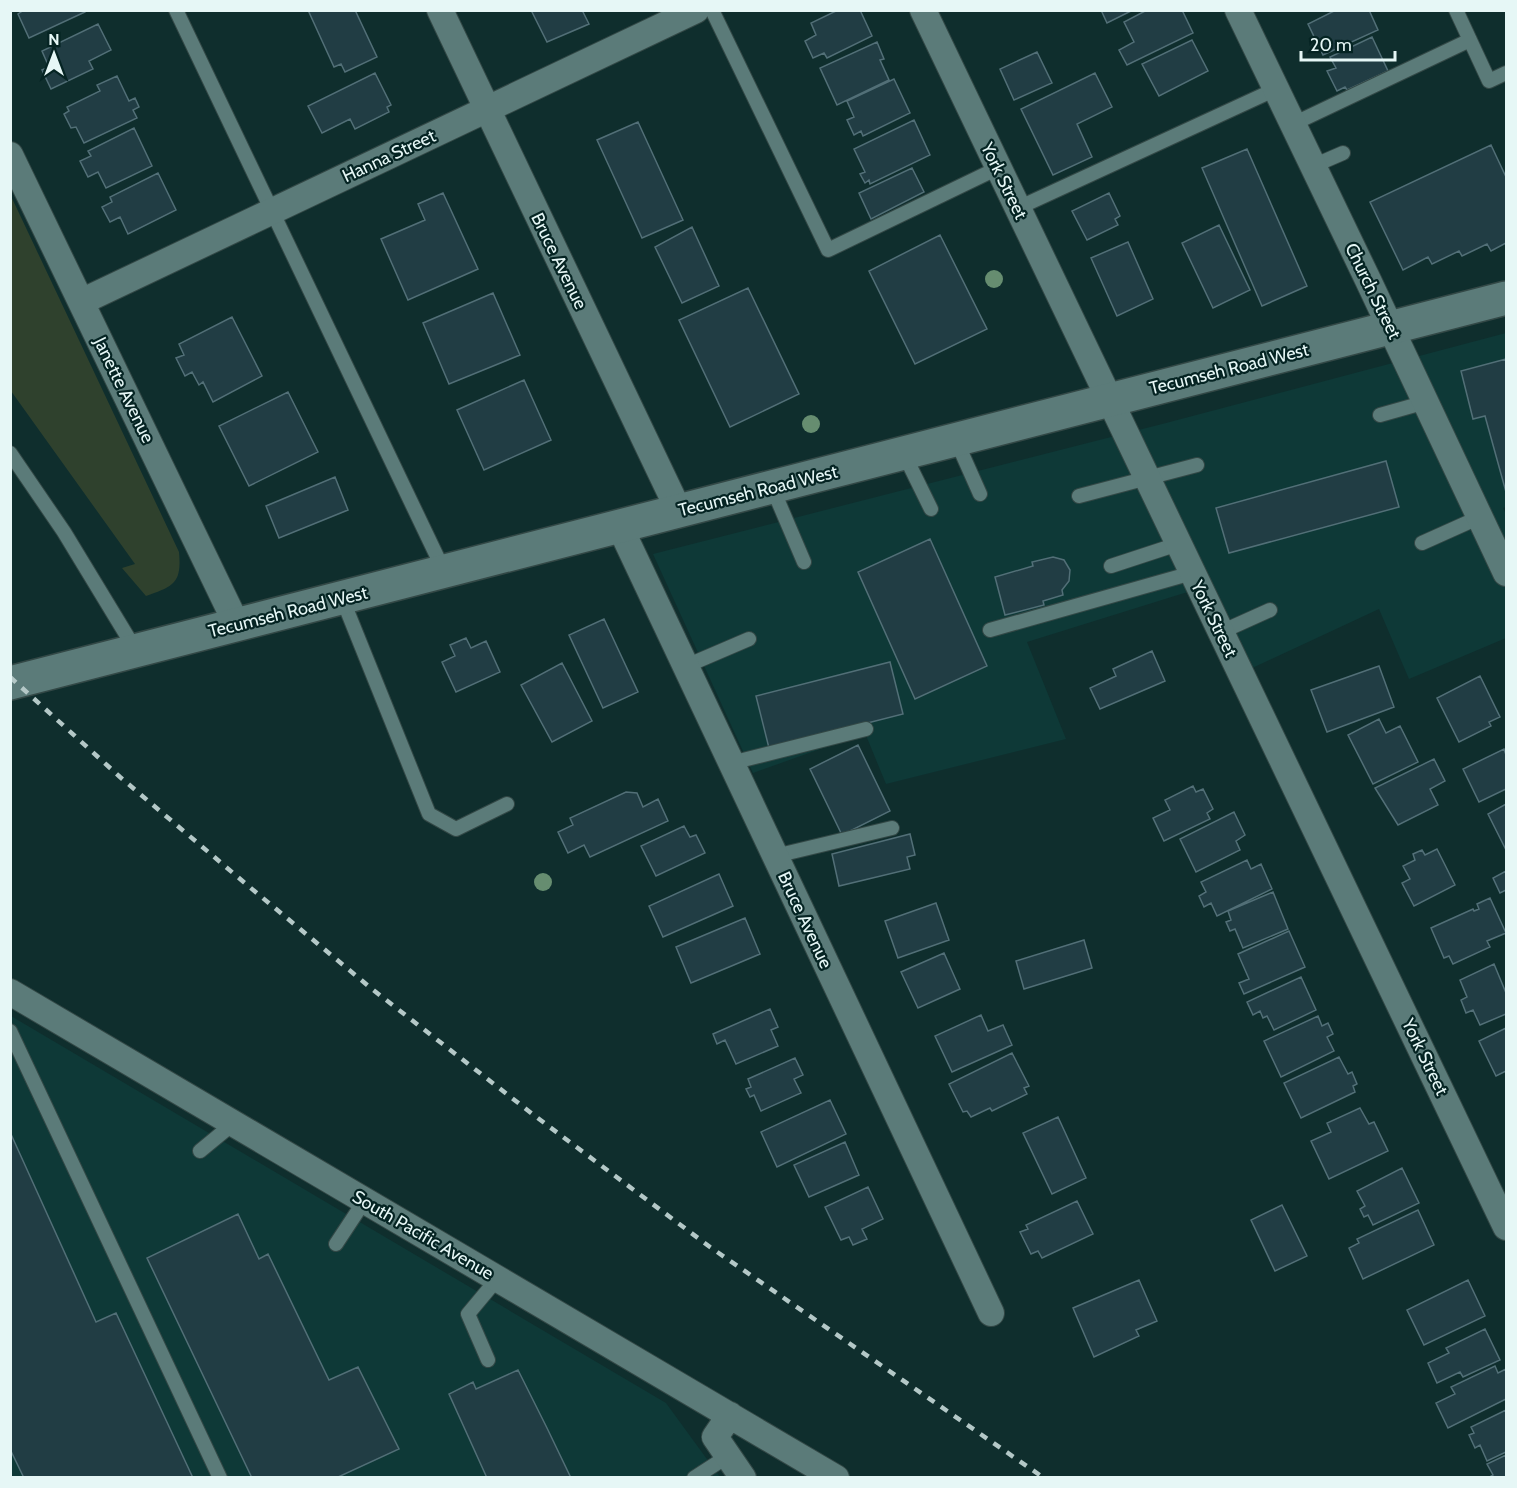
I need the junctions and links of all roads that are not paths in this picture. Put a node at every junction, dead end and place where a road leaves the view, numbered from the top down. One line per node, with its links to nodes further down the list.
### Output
1 (176, 10): 18 (lane)
2 (440, 10): 11 (street, Bruce Avenue)
3 (696, 10): 11 (street, Hanna Street)
4 (712, 10): 16 (lane)
5 (923, 10): 16 (street, York Street)
6 (1238, 10): 10 (street, Church Street)
7 (1456, 10): 8 (lane)
8 (1470, 40): 9 (lane); 12 (lane)
9 (1506, 73)
10 (1275, 89): 12 (street, Church Street); 17 (lane)
11 (487, 109): 18 (street, Hanna Street); 34 (street, Bruce Avenue)
12 (1293, 124): 15 (street, Church Street)
13 (1343, 153): 15 (lane)
14 (10, 155): 20 (street, Janette Avenue)
15 (1313, 166): 21 (street, Church Street)
16 (998, 168): 17 (street, York Street)
17 (1018, 208): 22 (street, York Street)
18 (272, 211): 20 (street, Hanna Street); 41 (lane)
19 (1506, 298): 21 (main road, Tecumseh Road West)
20 (81, 302): 46 (street, Janette Avenue)
21 (1391, 328): 22 (main road, Tecumseh Road West); 23 (street, Church Street)
22 (1109, 400): 25 (main road, Tecumseh Road West); 29 (street, York Street)
23 (1426, 402): 24 (lane); 35 (street, Church Street)
24 (1380, 415)
25 (956, 440): 27 (main road, Tecumseh Road West); 31 (lane)
26 (10, 453): 50 (lane)
27 (904, 453): 30 (main road, Tecumseh Road West); 33 (lane)
28 (1197, 465): 29 (lane)
29 (1146, 478): 32 (lane); 38 (street, York Street)
30 (772, 487): 34 (main road, Tecumseh Road West); 39 (lane)
31 (980, 494)
32 (1079, 496)
33 (931, 508)
34 (679, 511): 36 (main road, Tecumseh Road West)
35 (1480, 517): 37 (lane); 43 (street, Church Street)
36 (620, 527): 41 (main road, Tecumseh Road West); 51 (street, Bruce Avenue)
37 (1422, 543)
38 (1178, 544): 40 (lane); 42 (street, York Street)
39 (804, 562)
40 (1111, 566)
41 (445, 572): 44 (main road, Tecumseh Road West)
42 (1192, 573): 47 (lane); 48 (street, York Street)
43 (1506, 573)
44 (342, 598): 46 (main road, Tecumseh Road West); 55 (lane)
45 (1270, 610): 48 (lane)
46 (237, 625): 50 (main road, Tecumseh Road West)
47 (990, 630)
48 (1221, 632): 63 (street, York Street)
49 (749, 639): 51 (lane)
50 (136, 651): 52 (main road, Tecumseh Road West)
51 (686, 666): 54 (street, Bruce Avenue)
52 (10, 683)
53 (866, 729): 54 (lane)
54 (731, 763): 57 (street, Bruce Avenue)
55 (507, 804)
56 (892, 828): 57 (lane)
57 (775, 856): 66 (street, Bruce Avenue)
58 (10, 992): 60 (street, South Pacific Avenue)
59 (10, 1030): 70 (lane)
60 (234, 1123): 61 (lane); 62 (street, South Pacific Avenue)
61 (200, 1151)
62 (364, 1200): 64 (lane); 65 (street, South Pacific Avenue)
63 (1506, 1227)
64 (336, 1244)
65 (498, 1278): 67 (lane); 68 (street, South Pacific Avenue)
66 (991, 1313)
67 (488, 1360)
68 (730, 1415): 69 (street); 73 (street, South Pacific Avenue)
69 (728, 1456): 71 (lane); 72 (street)
70 (220, 1478)
71 (694, 1478)
72 (743, 1478)
73 (836, 1478)

